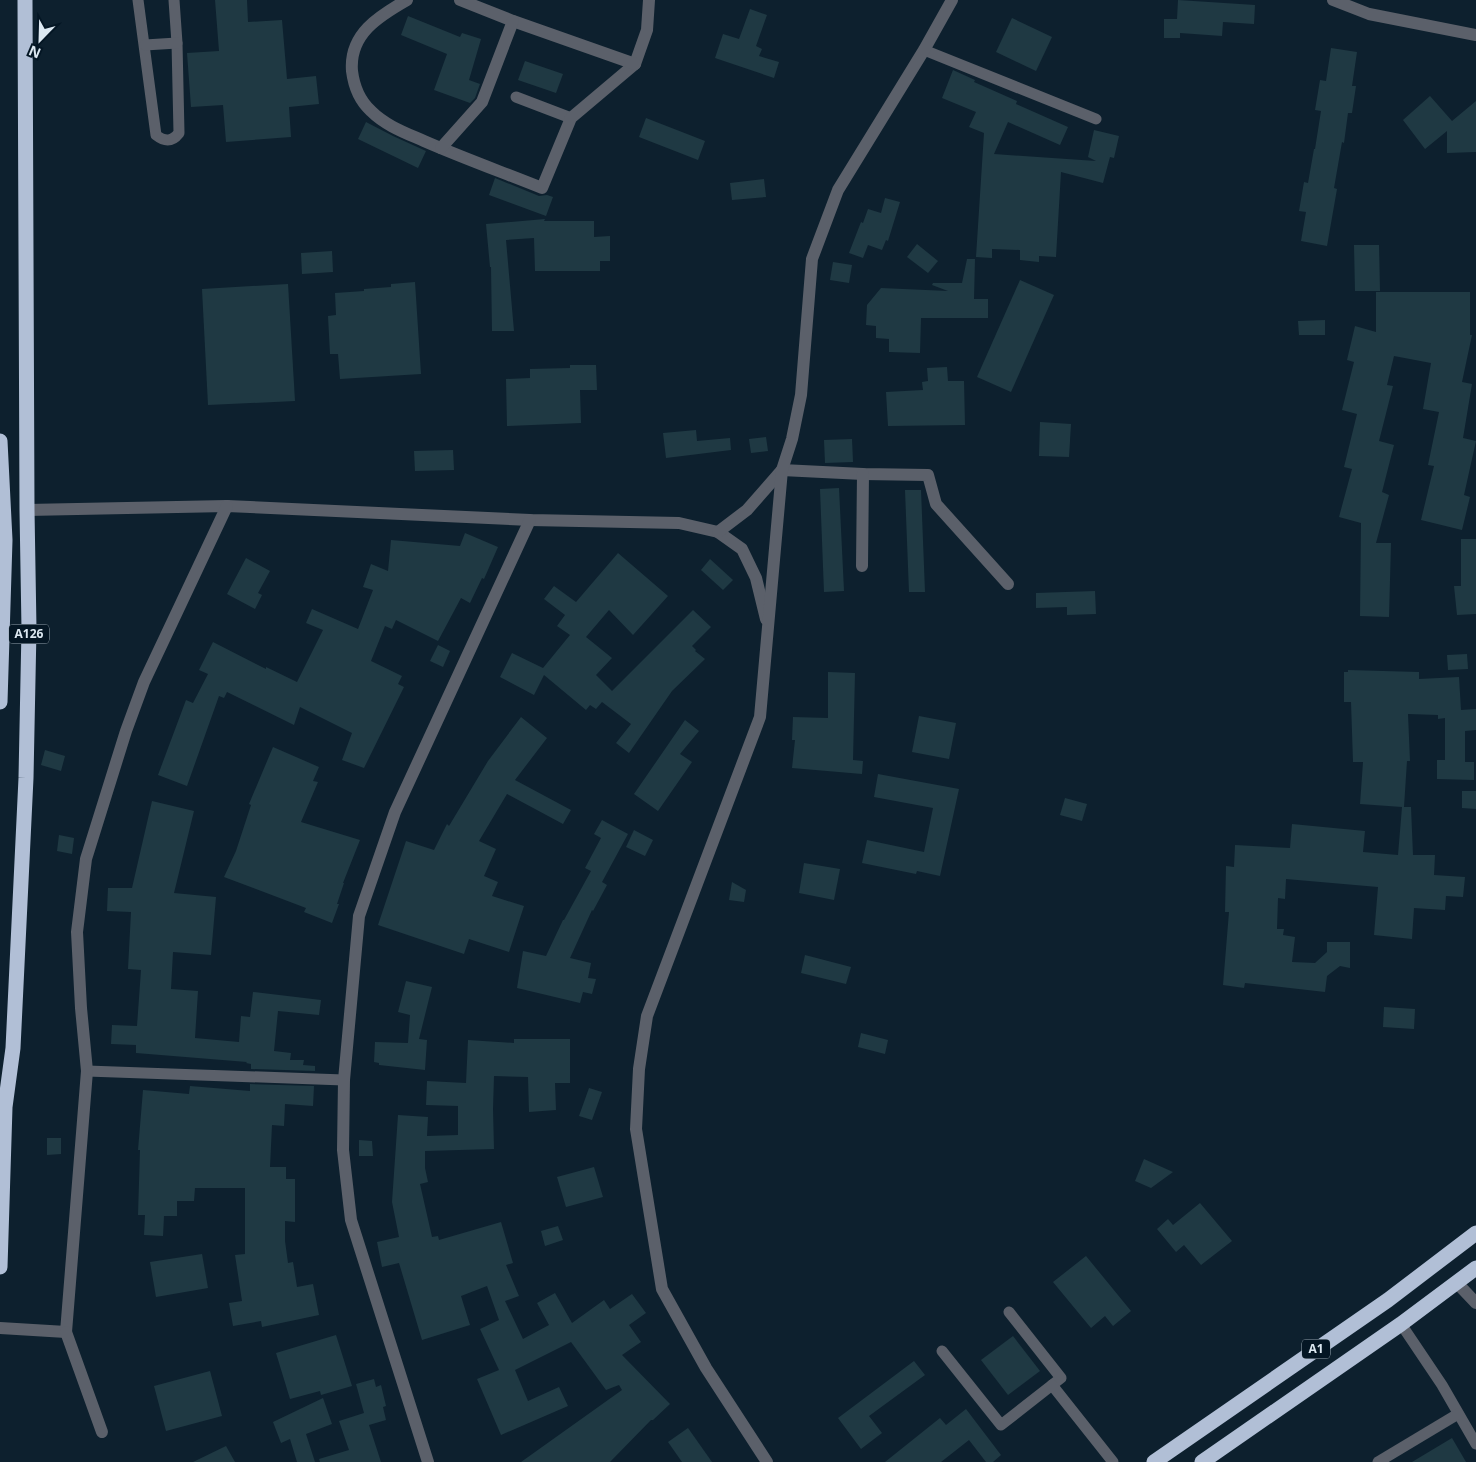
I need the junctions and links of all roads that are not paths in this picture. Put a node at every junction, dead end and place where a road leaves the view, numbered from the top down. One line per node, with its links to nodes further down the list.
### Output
1 (25, 0): 23 (highway, A126)
2 (138, 0): 12 (lane)
3 (174, 0): 11 (lane)
4 (407, 0): 18 (street)
5 (460, 0): 9 (street)
6 (649, 0): 14 (street)
7 (952, 0): 13 (street)
8 (1332, 0): 10 (street)
9 (513, 22): 14 (street); 18 (street)
10 (1476, 35)
11 (177, 43): 12 (lane); 12 (lane)
12 (145, 45)
13 (924, 50): 17 (lane); 20 (street)
14 (635, 64): 16 (street)
15 (516, 97): 16 (lane)
16 (572, 118): 18 (street)
17 (1096, 119)
18 (440, 148)
19 (0, 440): 29 (highway, A126)
20 (782, 470): 21 (street); 25 (street); 28 (street)
21 (863, 474): 26 (street); 27 (street)
22 (227, 506): 23 (street); 24 (street); 30 (street)
23 (27, 510): 33 (highway, A126)
24 (530, 520): 25 (street); 31 (street)
25 (718, 532): 28 (street)
26 (862, 566)
27 (1008, 584)
28 (768, 632): 47 (street)
29 (0, 702)
30 (87, 1071): 31 (lane); 40 (street)
31 (344, 1080): 46 (street)
32 (1476, 1233): 49 (highway, A1)
33 (0, 1267)
34 (1476, 1268): 35 (highway, A1)
35 (1457, 1283): 36 (street); 38 (highway, A1)
36 (1476, 1304)
37 (1009, 1312): 42 (lane)
38 (1401, 1324): 43 (lane); 50 (highway, A1)
39 (0, 1328): 40 (street)
40 (66, 1332): 44 (street)
41 (942, 1351): 42 (lane)
42 (1052, 1386): 48 (lane)
43 (1458, 1414): 45 (lane); 51 (lane)
44 (102, 1432)
45 (1476, 1444)
46 (428, 1462)
47 (767, 1462)
48 (1112, 1462)
49 (1154, 1462)
50 (1202, 1462)
51 (1378, 1462)

